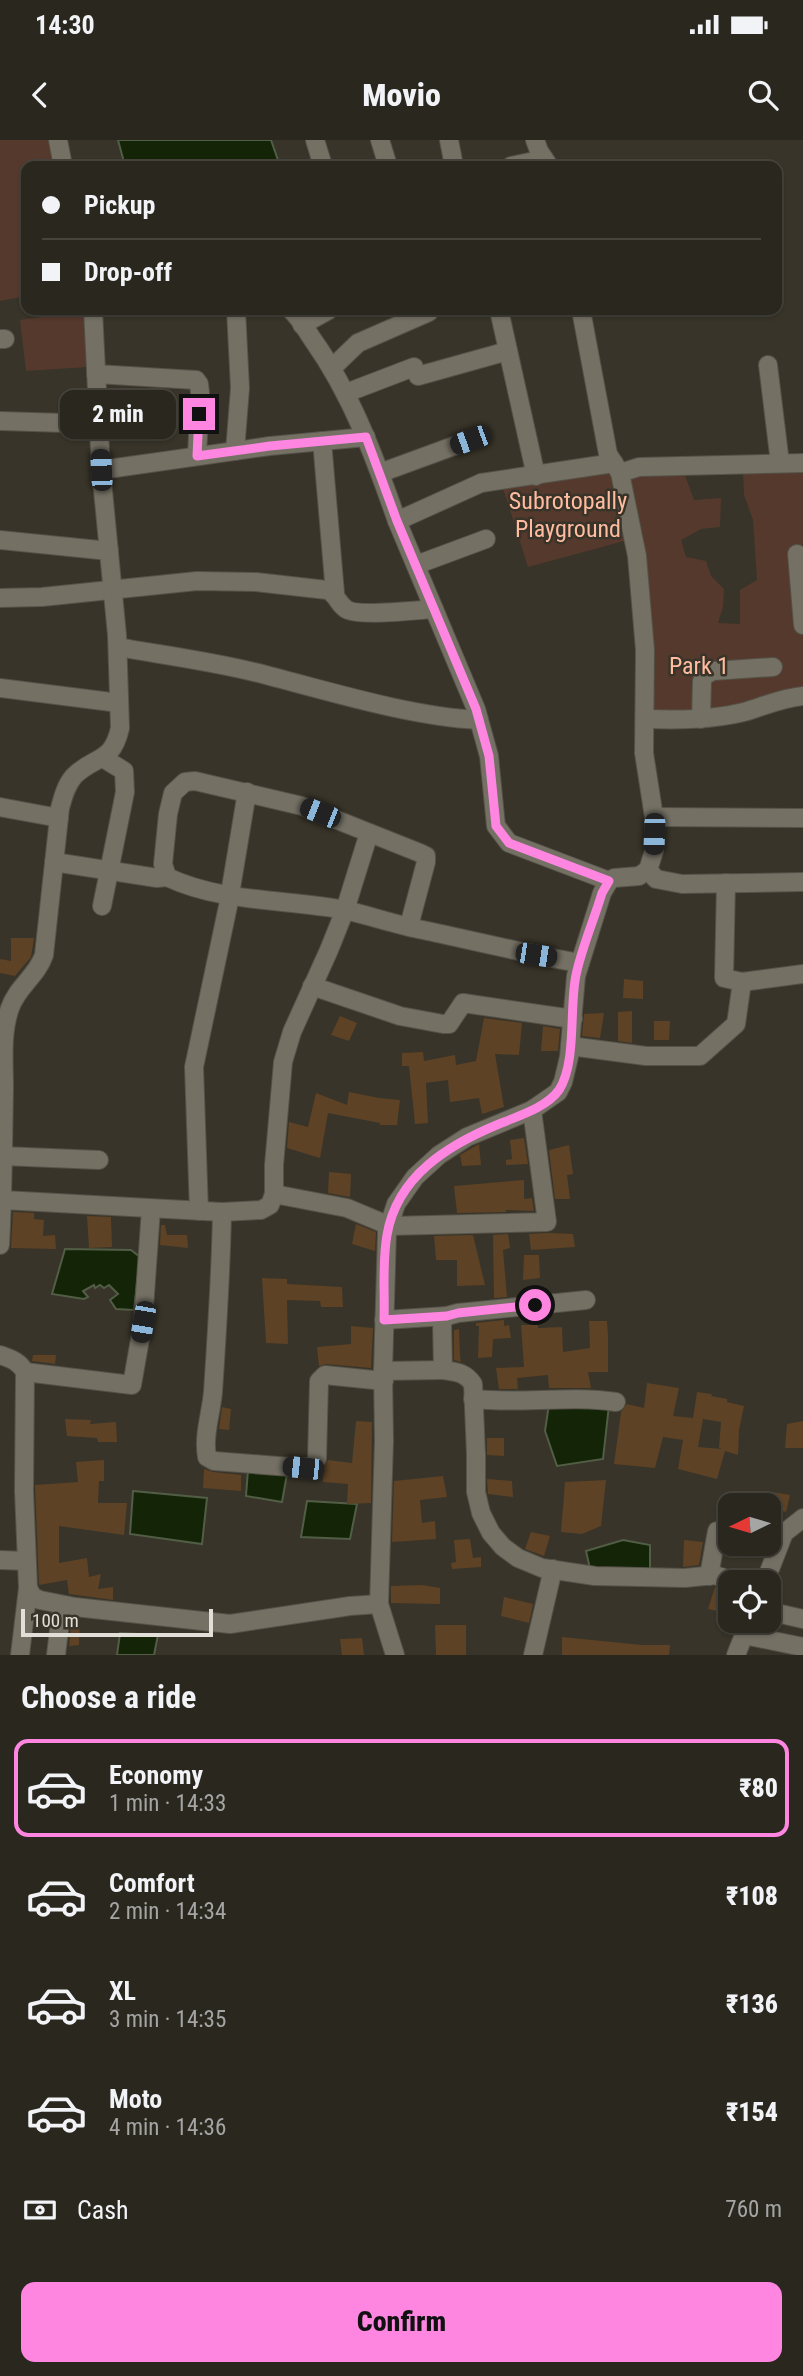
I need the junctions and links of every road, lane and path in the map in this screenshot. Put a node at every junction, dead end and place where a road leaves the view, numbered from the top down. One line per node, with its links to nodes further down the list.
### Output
1 (58, 140): 6 (street)
2 (315, 140): 7 (street)
3 (380, 140): 8 (street)
4 (450, 140): 9 (street)
5 (542, 150): 10 (street)
6 (62, 161)
7 (321, 161)
8 (386, 161)
9 (453, 161)
10 (521, 161)
11 (93, 315): 22 (street)
12 (236, 315): 29 (street)
13 (294, 315): 18 (street)
14 (321, 315): 18 (street)
15 (422, 315): 21 (street)
16 (500, 315): 19 (street)
17 (582, 315): 33 (street)
18 (302, 325): 21 (street)
19 (508, 351): 23 (street); 36 (street)
20 (768, 365): 31 (street)
21 (332, 368): 23 (street)
22 (96, 374): 25 (street); 30 (street)
23 (346, 393): 26 (street)
24 (0, 421): 25 (street)
25 (98, 424): 34 (street)
26 (366, 437): 28 (street); 35 (street)
27 (470, 440): 35 (street)
28 (322, 441): 29 (street); 44 (street)
29 (235, 451): 30 (street)
30 (197, 456): 34 (street)
31 (779, 463): 32 (street); 33 (street)
32 (803, 463)
33 (617, 468): 36 (street); 53 (street)
34 (101, 470): 40 (street)
35 (380, 473): 37 (street)
36 (536, 476): 37 (street)
37 (397, 521): 42 (street)
38 (486, 539): 42 (street)
39 (0, 540): 40 (street)
40 (109, 551): 43 (street)
41 (797, 554): 47 (street)
42 (416, 565): 46 (street)
43 (112, 589): 44 (street); 45 (street); 48 (street)
44 (335, 593): 46 (street)
45 (0, 598)
46 (434, 609): 55 (street)
47 (803, 625)
48 (118, 647): 52 (street); 55 (street)
49 (773, 667): 54 (street)
50 (0, 688): 52 (street)
51 (803, 696): 54 (street)
52 (119, 703): 56 (street)
53 (645, 719): 54 (street); 59 (street)
54 (701, 719)
55 (479, 720): 67 (street)
56 (103, 758): 60 (street); 64 (street)
57 (247, 792): 62 (street); 66 (street); 70 (street)
58 (0, 807): 60 (street)
59 (654, 817): 61 (street); 65 (street)
60 (59, 818): 63 (street)
61 (803, 818)
62 (369, 833): 72 (street); 73 (street)
63 (54, 862): 64 (street); 80 (street)
64 (109, 870): 66 (street); 71 (street)
65 (648, 870): 67 (street); 69 (street)
66 (167, 877): 70 (street)
67 (609, 881): 74 (street)
68 (803, 882): 69 (street)
69 (726, 883): 76 (street)
70 (229, 895): 72 (street); 87 (street)
71 (102, 906)
72 (345, 910): 73 (street); 77 (street)
73 (409, 926): 74 (street)
74 (580, 962): 78 (street)
75 (803, 974): 76 (street)
76 (742, 982): 79 (street)
77 (312, 986): 78 (street); 85 (street)
78 (573, 1020): 79 (street)
79 (570, 1046): 81 (street)
80 (2, 1055): 82 (street)
81 (532, 1110): 89 (street); 89 (street)
82 (3, 1156): 83 (street); 84 (street)
83 (99, 1160)
84 (2, 1193): 86 (street); 90 (street)
85 (274, 1194): 88 (street); 89 (street)
86 (151, 1209): 87 (street); 96 (street)
87 (199, 1211): 88 (street)
88 (222, 1212): 97 (street)
89 (390, 1226): 93 (street)
90 (0, 1245)
91 (586, 1300): 92 (street)
92 (447, 1316): 93 (street); 95 (street)
93 (384, 1320): 97 (street)
94 (0, 1355): 96 (street)
95 (443, 1370): 97 (street); 98 (street)
96 (25, 1372): 103 (street)
97 (384, 1376): 109 (street)
98 (473, 1399): 99 (street); 104 (street)
99 (616, 1402)
100 (803, 1518): 105 (street)
101 (718, 1531): 106 (street)
102 (0, 1560): 103 (street)
103 (26, 1561): 108 (street)
104 (553, 1569): 106 (street); 119 (street)
105 (770, 1570)
106 (709, 1576): 107 (street)
107 (718, 1578)
108 (28, 1588): 110 (street); 116 (street)
109 (379, 1604): 110 (street); 118 (street)
110 (62, 1605): 117 (street)
111 (781, 1614): 112 (street)
112 (803, 1619)
113 (745, 1633): 120 (street)
114 (762, 1633): 115 (street)
115 (803, 1647)
116 (20, 1655)
117 (56, 1655)
118 (395, 1655)
119 (533, 1655)
120 (736, 1655)

